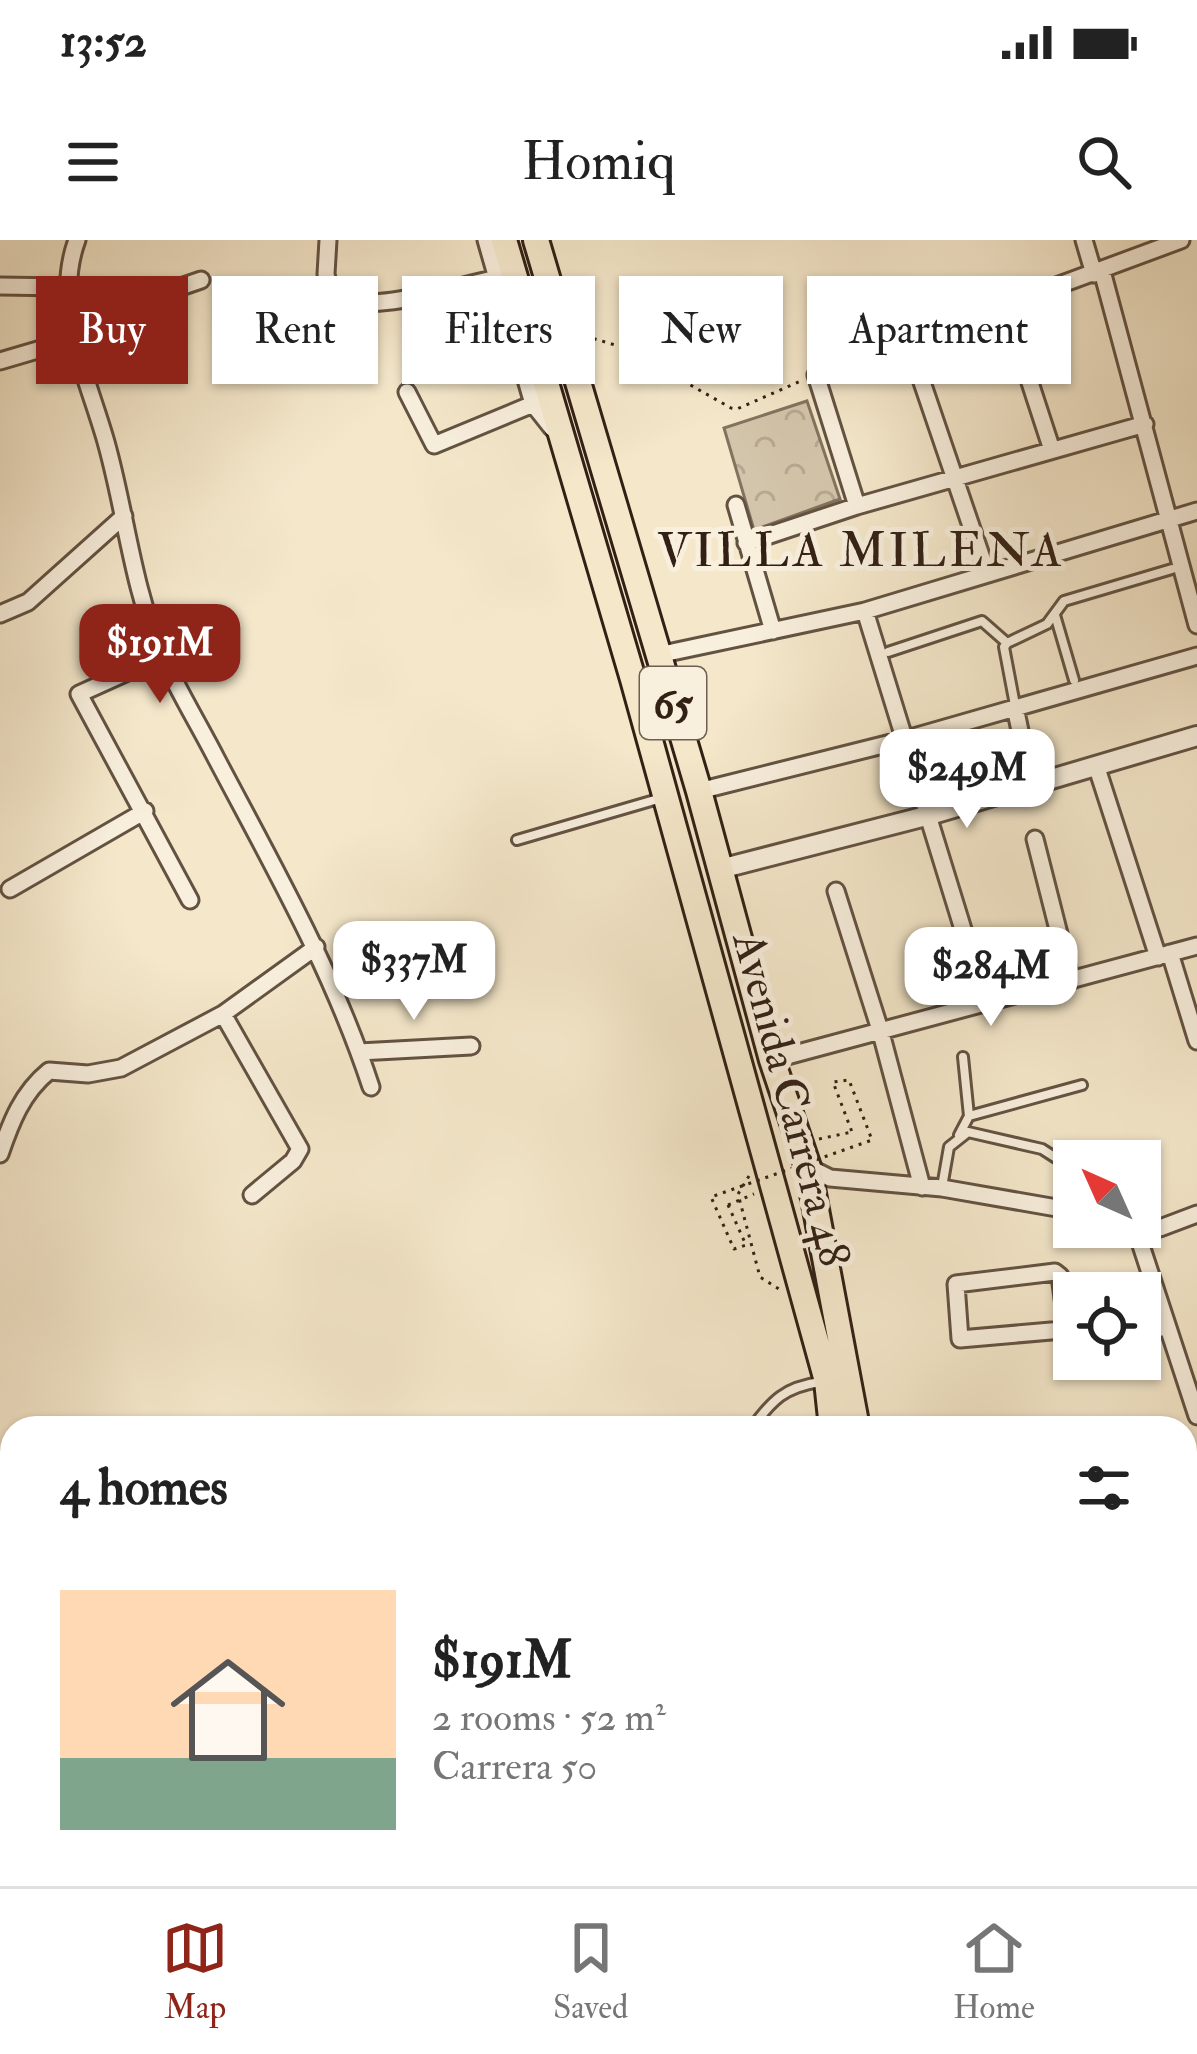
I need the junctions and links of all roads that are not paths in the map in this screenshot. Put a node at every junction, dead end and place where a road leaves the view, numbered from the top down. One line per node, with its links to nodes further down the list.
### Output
1 (76, 240): 9 (street)
2 (328, 240): 16 (street)
3 (485, 240): 10 (street)
4 (504, 240): 27 (main road, Avenida Carrera 48 / 65)
5 (536, 240): 45 (main road, Avenida Carrera 48 / 65)
6 (1084, 240): 8 (street)
7 (1181, 240): 8 (street)
8 (1098, 272): 12 (street); 26 (street)
9 (68, 276)
10 (496, 276)
11 (202, 280): 14 (street)
12 (1071, 282)
13 (0, 286): 15 (street)
14 (188, 286)
15 (36, 287)
16 (402, 297)
17 (36, 347): 18 (street)
18 (0, 361)
19 (88, 384): 33 (street)
20 (527, 384): 25 (street)
21 (819, 384): 31 (street)
22 (923, 384): 29 (street)
23 (1030, 384): 28 (street)
24 (407, 392): 25 (street)
25 (533, 404): 27 (street)
26 (1145, 424): 28 (street); 34 (street)
27 (560, 437): 55 (main road, Avenida Carrera 48 / 65)
28 (1052, 450): 29 (street)
29 (956, 479): 31 (street); 37 (street)
30 (736, 505): 35 (street)
31 (857, 506): 35 (street)
32 (1197, 511): 34 (street)
33 (124, 516): 39 (street); 46 (street)
34 (1168, 522): 37 (street); 41 (street)
35 (746, 543): 42 (street)
36 (1172, 569): 40 (lane)
37 (986, 574): 38 (street)
38 (865, 611): 42 (street); 51 (street)
39 (0, 614)
40 (1054, 614): 43 (lane); 48 (lane)
41 (1197, 626)
42 (773, 631): 45 (street)
43 (1006, 643): 44 (lane); 49 (lane)
44 (887, 652)
45 (658, 655): 54 (main road, Avenida Carrera 48 / 65)
46 (163, 656): 56 (street); 65 (street)
47 (1197, 656): 49 (street)
48 (1074, 680)
49 (1015, 706): 51 (street); 53 (street)
50 (1197, 736): 52 (street)
51 (903, 740): 54 (street); 57 (street)
52 (1096, 765): 53 (street); 66 (street)
53 (1031, 783): 57 (street)
54 (699, 791): 60 (main road, Avenida Carrera 48 / 65)
55 (666, 797): 59 (lane); 93 (main road, Avenida Carrera 48 / 65)
56 (145, 811): 61 (street); 63 (street)
57 (926, 816): 60 (street); 68 (street)
58 (1035, 839): 67 (street)
59 (517, 840)
60 (720, 868): 75 (main road, Avenida Carrera 48 / 65)
61 (10, 889)
62 (836, 891): 70 (street)
63 (190, 900)
64 (1197, 946): 66 (street)
65 (316, 947): 69 (street); 73 (street)
66 (1164, 955): 67 (street); 71 (street)
67 (1071, 981): 68 (street)
68 (986, 1004): 70 (street)
69 (224, 1014): 80 (street); 85 (street)
70 (881, 1033): 75 (street); 83 (street)
71 (1197, 1041)
72 (471, 1046): 73 (street)
73 (359, 1052): 77 (street)
74 (963, 1057): 78 (lane)
75 (772, 1060): 82 (main road, Avenida Carrera 48 / 65)
76 (1082, 1085): 78 (lane)
77 (371, 1088)
78 (969, 1116): 79 (lane)
79 (958, 1137): 81 (lane); 84 (lane)
80 (0, 1154)
81 (1053, 1156)
82 (808, 1167): 83 (street); 96 (main road, Avenida Carrera 48 / 65)
83 (922, 1187): 84 (street)
84 (942, 1189): 86 (street)
85 (252, 1195)
86 (1053, 1208)
87 (1197, 1214): 88 (street)
88 (1161, 1228)
89 (1142, 1248): 91 (street)
90 (1161, 1328): 91 (street)
91 (1165, 1328): 97 (street)
92 (1070, 1329): 92 (street)
93 (827, 1381): 94 (lane); 95 (main road, Avenida Carrera 48 / 65)
94 (762, 1416)
95 (831, 1416)
96 (856, 1416)
97 (1197, 1416)

